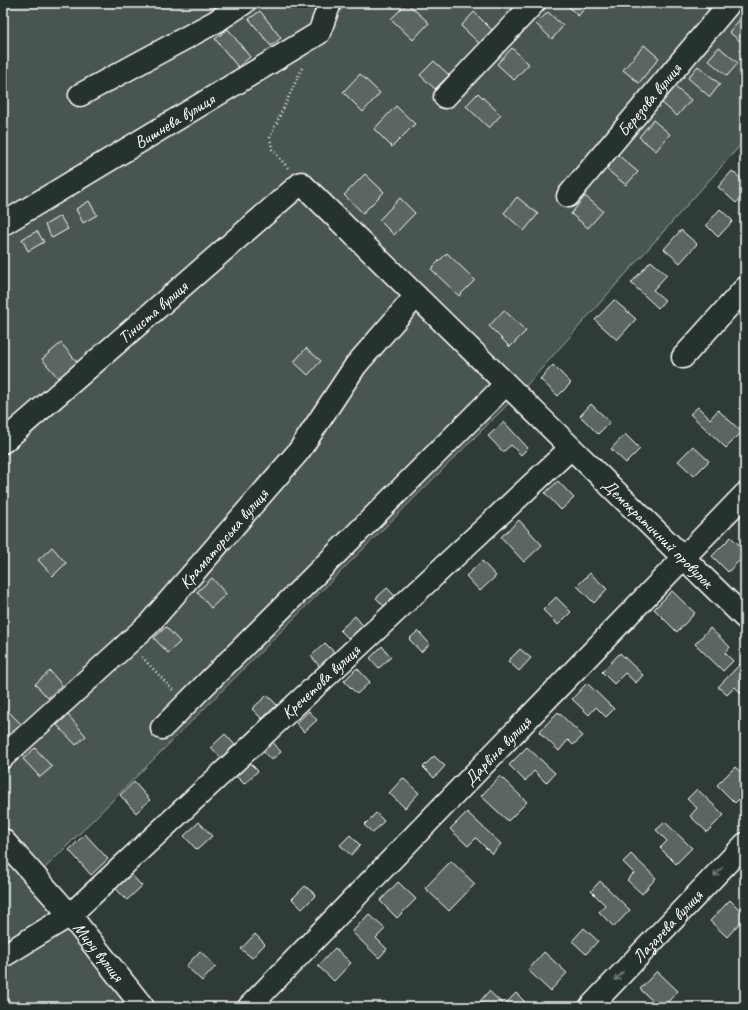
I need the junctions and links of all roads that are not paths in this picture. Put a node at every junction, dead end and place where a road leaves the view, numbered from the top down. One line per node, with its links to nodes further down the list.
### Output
1 (244, 3): 5 (street)
2 (330, 3): 9 (street, Вишнева вулиця)
3 (534, 3): 6 (street)
4 (730, 3): 8 (street, Березова вулиця)
5 (80, 94)
6 (445, 97)
7 (301, 183): 11 (street, Демократичний провулок); 14 (street, Тіниста вулиця)
8 (568, 196)
9 (3, 224)
10 (745, 288): 12 (street)
11 (416, 296): 13 (street, Демократичний провулок); 20 (street, Краматорська вулиця)
12 (683, 357)
13 (506, 384): 15 (street, Демократичний провулок); 19 (street)
14 (3, 442)
15 (571, 448): 17 (street, Демократичний провулок); 23 (street, Кречетова вулиця)
16 (745, 494): 17 (street, Дарвіна вулиця)
17 (684, 558): 18 (street, Демократичний провулок); 26 (street, Дарвіна вулиця)
18 (745, 618)
19 (162, 728)
20 (3, 757)
21 (3, 840): 23 (street, Миру вулиця)
22 (745, 844): 27 (street, Лазарева вулиця, one-way to 27)
23 (70, 915): 24 (street, Кречетова вулиця); 25 (street, Миру вулиця)
24 (3, 956)
25 (143, 1007)
26 (249, 1007)
27 (590, 1007)

